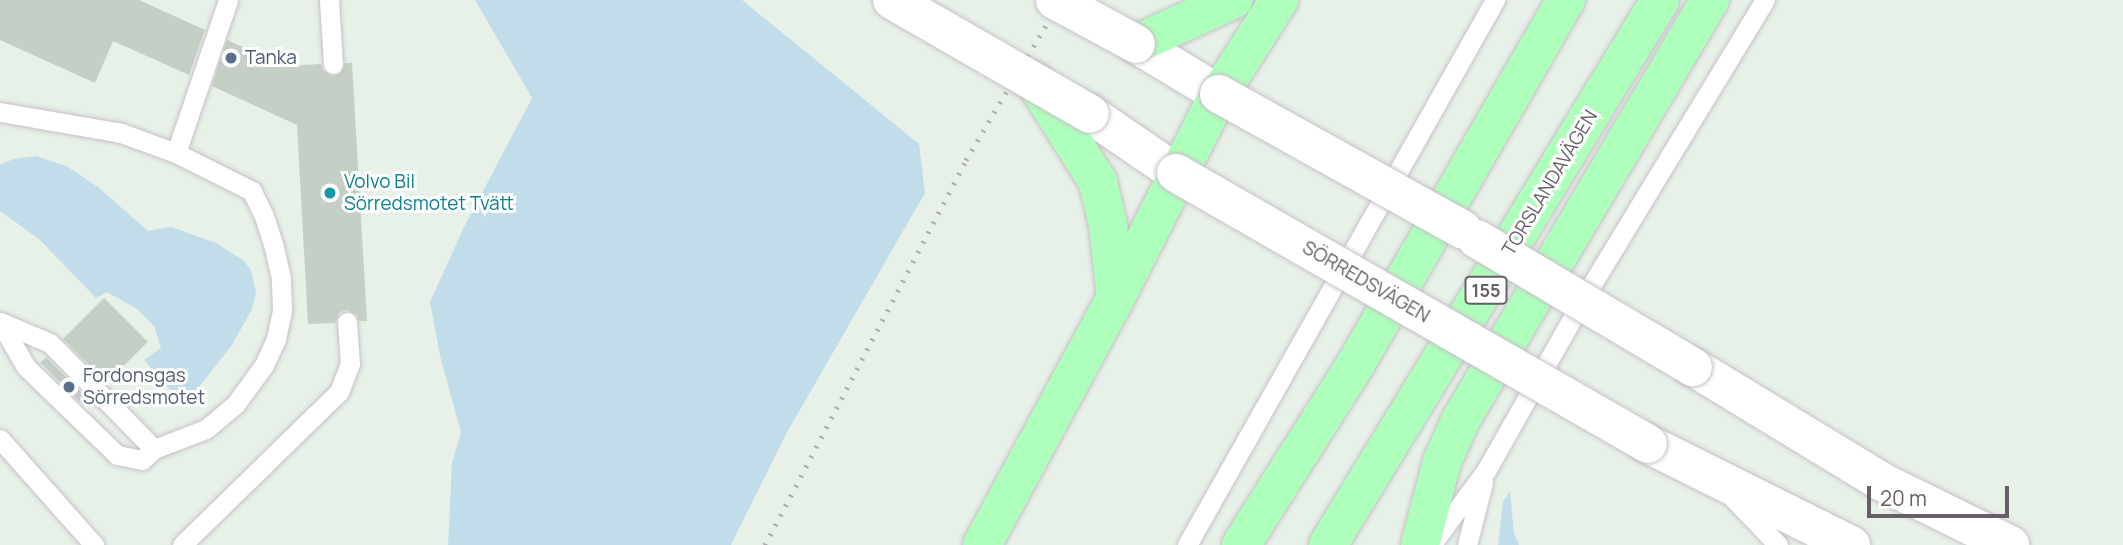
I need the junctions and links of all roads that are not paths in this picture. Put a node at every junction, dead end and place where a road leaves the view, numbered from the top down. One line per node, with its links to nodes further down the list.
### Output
1 (228, 0): 17 (lane)
2 (329, 0): 13 (lane)
3 (892, 0): 14 (street, SÖRREDSVÄGEN, bridge)
4 (1055, 0): 12 (street, bridge)
5 (1233, 0): 12 (main road)
6 (1279, 0): 15 (main road)
7 (1495, 0): 29 (lane)
8 (1566, 0): 30 (main road)
9 (1660, 0): 31 (main road, TORSLANDAVÄGEN / 155)
10 (1710, 0): 32 (main road)
11 (1765, 0): 24 (lane)
12 (1136, 44): 15 (street)
13 (333, 64)
14 (1035, 82): 18 (street, SÖRREDSVÄGEN, bridge); 19 (main road)
15 (1219, 94): 18 (main road); 37 (street, bridge)
16 (0, 112): 17 (lane)
17 (176, 153): 23 (lane)
18 (1176, 173): 19 (main road); 25 (street, SÖRREDSVÄGEN, bridge)
19 (1116, 298): 28 (main road)
20 (0, 322): 23 (lane); 23 (lane)
21 (347, 322): 27 (lane)
22 (0, 439): 26 (lane)
23 (155, 449)
24 (1487, 469): 33 (lane); 34 (lane)
25 (1713, 477): 35 (lane); 36 (street, SÖRREDSVÄGEN)
26 (94, 545)
27 (182, 545)
28 (982, 545)
29 (1187, 545)
30 (1241, 545)
31 (1328, 545)
32 (1420, 545)
33 (1431, 545)
34 (1467, 545)
35 (1778, 545)
36 (1851, 545)
37 (2010, 545)

